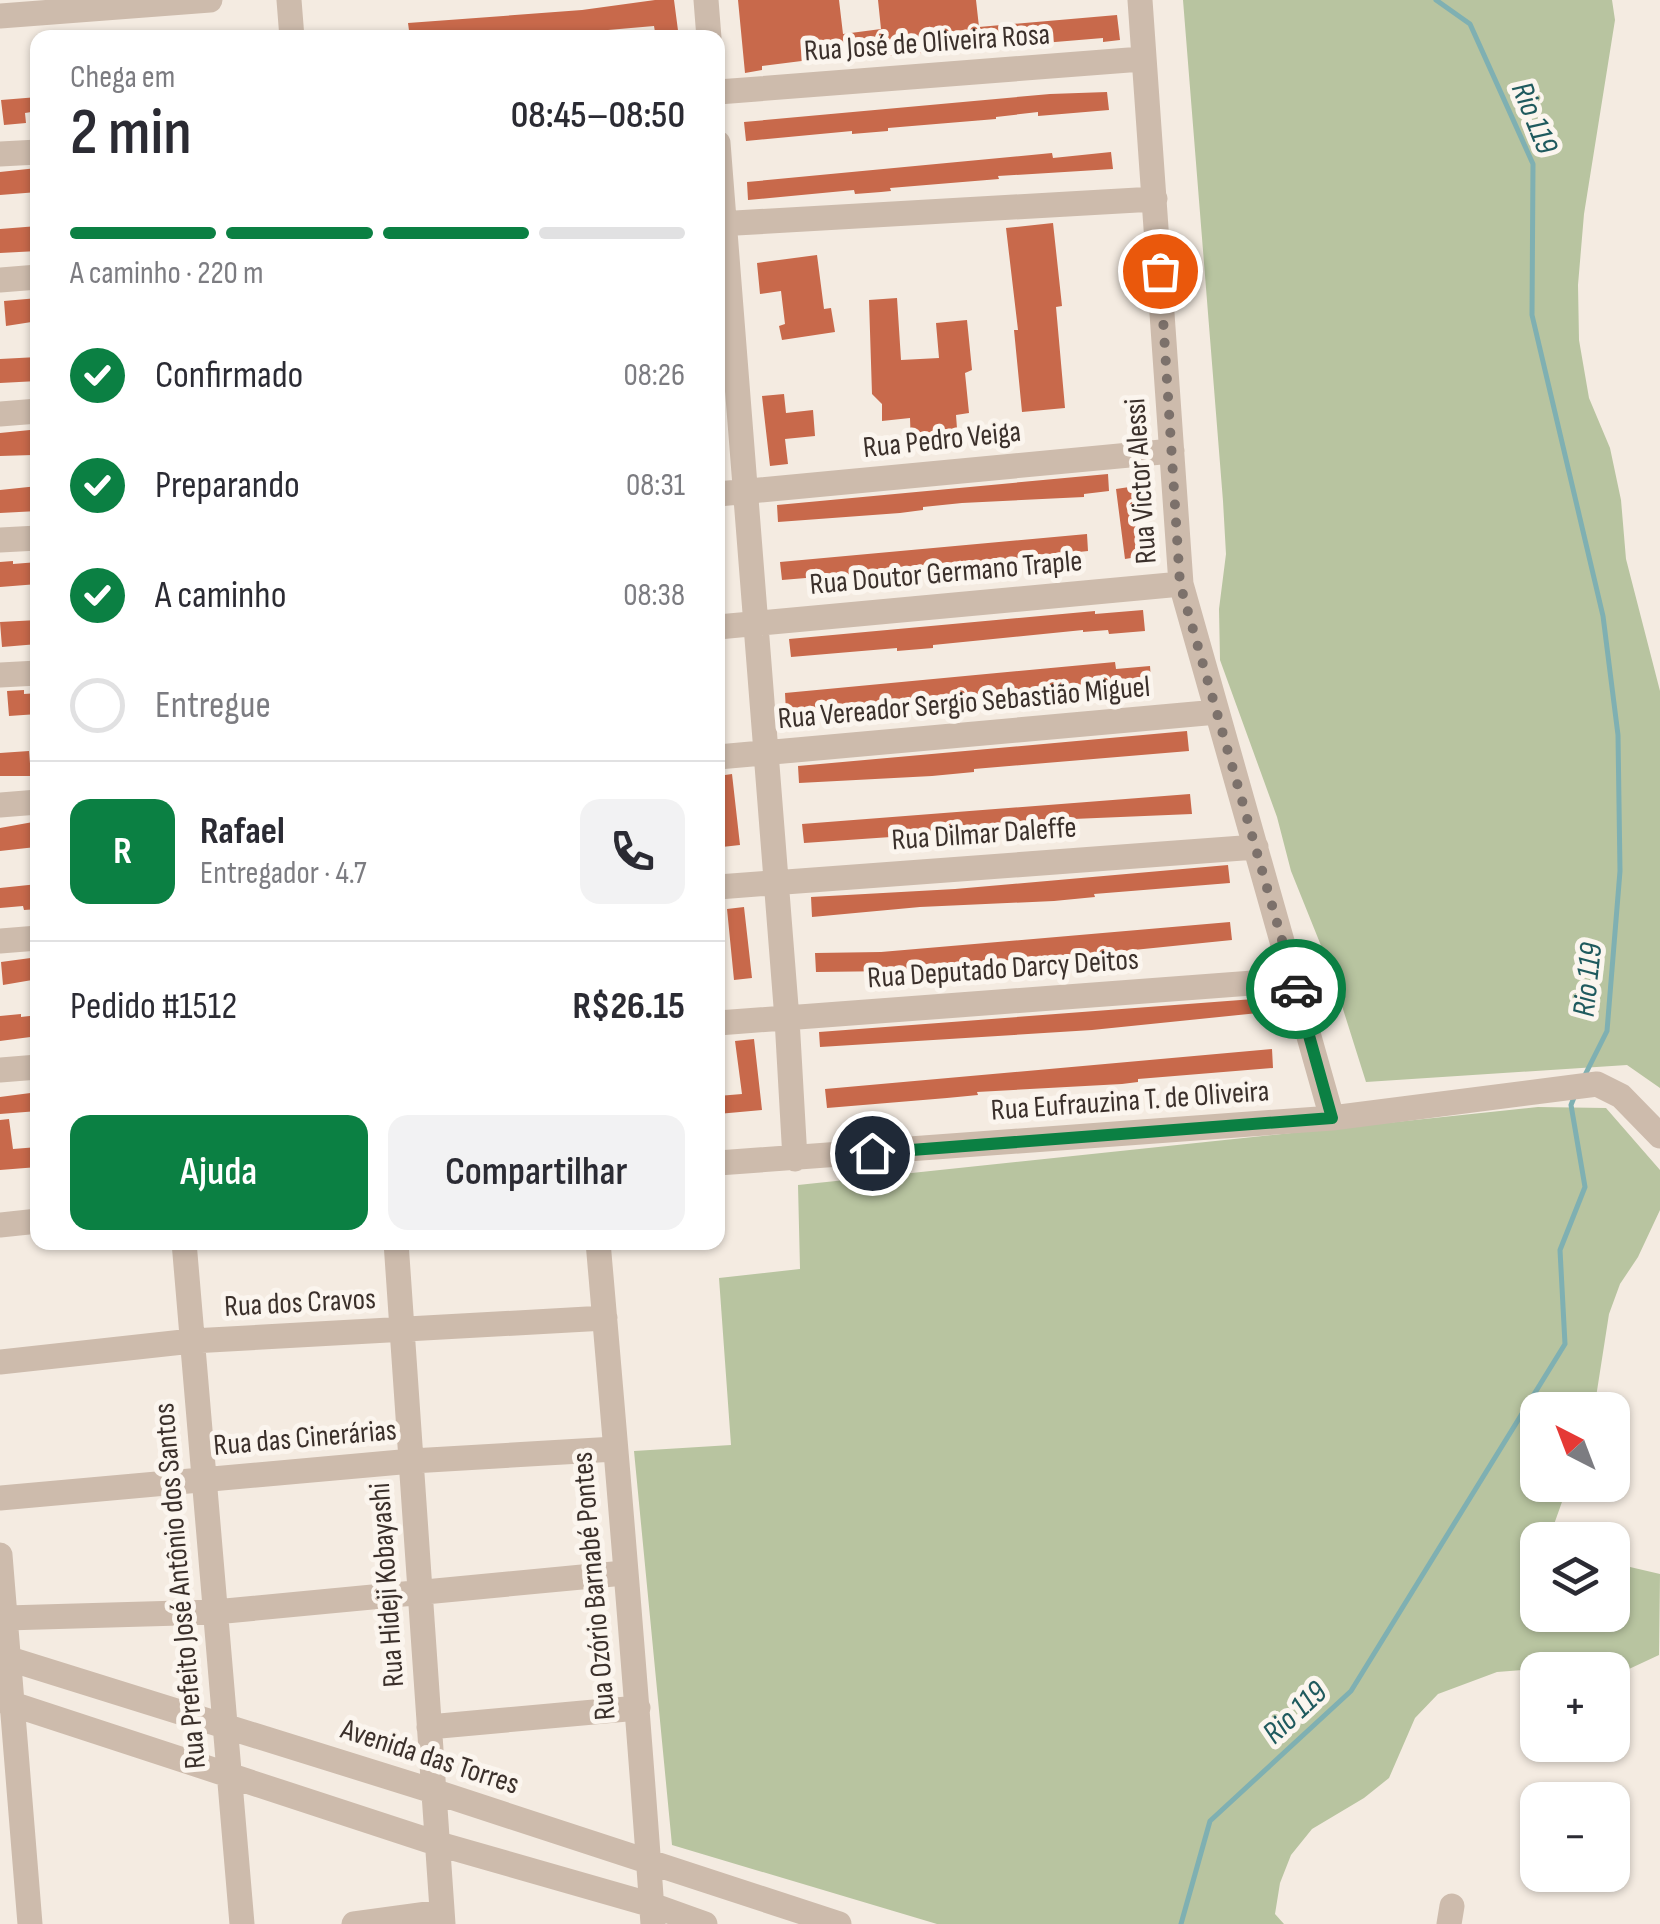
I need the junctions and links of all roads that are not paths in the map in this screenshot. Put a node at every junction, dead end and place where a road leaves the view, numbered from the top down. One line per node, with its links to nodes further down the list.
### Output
1 (210, 0): 5 (street)
2 (289, 0): 6 (street)
3 (706, 0): 7 (street)
4 (1140, 0): 8 (street, Rua Victor Alessi)
5 (0, 16)
6 (291, 30)
7 (708, 30)
8 (1142, 59): 9 (street, Rua José de Oliveira Rosa); 12 (street, Rua Victor Alessi)
9 (725, 91)
10 (30, 152): 11 (street)
11 (0, 154)
12 (1155, 198): 13 (street); 19 (street, Rua Victor Alessi)
13 (725, 224)
14 (30, 278): 15 (street)
15 (0, 280)
16 (725, 350): 20 (street)
17 (30, 412): 18 (street)
18 (0, 414)
19 (1172, 451): 20 (street, Rua Pedro Veiga); 24 (street, Rua Victor Alessi)
20 (746, 492): 21 (street, Rua Pedro Veiga); 25 (street)
21 (725, 494)
22 (30, 538): 23 (street)
23 (0, 540)
24 (1180, 584): 25 (street, Rua Doutor Germano Traple); 29 (street, Rua Victor Alessi)
25 (754, 624): 26 (street, Rua Doutor Germano Traple); 30 (street)
26 (725, 626)
27 (30, 673): 28 (street)
28 (0, 675)
29 (1216, 712): 30 (street, Rua Vereador Sergio Sebastião Miguel); 34 (street, Rua Victor Alessi)
30 (765, 755): 31 (street, Rua Vereador Sergio Sebastião Miguel); 35 (street)
31 (725, 758)
32 (30, 803): 33 (street)
33 (0, 805)
34 (1256, 847): 35 (street, Rua Dilmar Daleffe); 39 (street, Rua Victor Alessi)
35 (774, 882): 36 (street, Rua Dilmar Daleffe); 40 (street)
36 (725, 886)
37 (30, 939): 38 (street)
38 (0, 941)
39 (1293, 980): 40 (street, Rua Deputado Darcy Deitos); 44 (street, Rua Victor Alessi)
40 (787, 1019): 41 (street, Rua Deputado Darcy Deitos); 46 (street)
41 (725, 1022)
42 (30, 1068): 43 (street)
43 (0, 1070)
44 (1332, 1118): 45 (street, Rua Eufrauzina T. de Oliveira); 46 (street, Rua Eufrauzina T. de Oliveira)
45 (1660, 1136)
46 (795, 1159): 47 (street, Rua Eufrauzina T. de Oliveira)
47 (725, 1163)
48 (30, 1222): 49 (street)
49 (0, 1225)
50 (185, 1250): 55 (street, Rua Prefeito José Antônio dos Santos)
51 (397, 1250): 54 (street, Rua Hideji Kobayashi)
52 (599, 1250): 53 (street, Rua Ozório Barnabé Pontes)
53 (605, 1318): 54 (street, Rua dos Cravos); 57 (street, Rua Ozório Barnabé Pontes)
54 (402, 1329): 55 (street, Rua dos Cravos); 58 (street, Rua Hideji Kobayashi)
55 (192, 1342): 56 (street, Rua dos Cravos); 59 (street, Rua Prefeito José Antônio dos Santos)
56 (0, 1362)
57 (615, 1449): 58 (street, Rua das Cinerárias); 62 (street, Rua Ozório Barnabé Pontes)
58 (412, 1461): 59 (street, Rua das Cinerárias); 63 (street, Rua Hideji Kobayashi)
59 (205, 1478): 60 (street, Rua das Cinerárias); 64 (street, Rua Prefeito José Antônio dos Santos)
60 (0, 1498)
61 (0, 1555): 65 (street)
62 (624, 1573): 63 (street); 68 (street, Rua Ozório Barnabé Pontes)
63 (420, 1592): 64 (street); 70 (street, Rua Hideji Kobayashi)
64 (215, 1612): 65 (street); 69 (street, Rua Prefeito José Antônio dos Santos)
65 (6, 1618): 66 (street)
66 (4, 1658): 67 (street); 69 (street, Avenida das Torres)
67 (6, 1702): 71 (street); 77 (street)
68 (638, 1708): 70 (street); 74 (street, Rua Ozório Barnabé Pontes)
69 (225, 1726): 71 (street, Rua Prefeito José Antônio dos Santos); 72 (street, Avenida das Torres)
70 (429, 1726): 72 (street, Rua Hideji Kobayashi)
71 (228, 1775): 73 (street); 78 (street, Rua Prefeito José Antônio dos Santos)
72 (433, 1792): 73 (street, Rua Hideji Kobayashi); 74 (street, Avenida das Torres)
73 (439, 1844): 75 (street); 76 (street, Rua Hideji Kobayashi)
74 (651, 1862): 75 (street, Rua Ozório Barnabé Pontes); 81 (street, Avenida das Torres)
75 (652, 1914): 80 (street)
76 (443, 1918): 79 (street)
77 (30, 1924)
78 (242, 1924)
79 (354, 1924)
80 (705, 1924)
81 (839, 1924)

